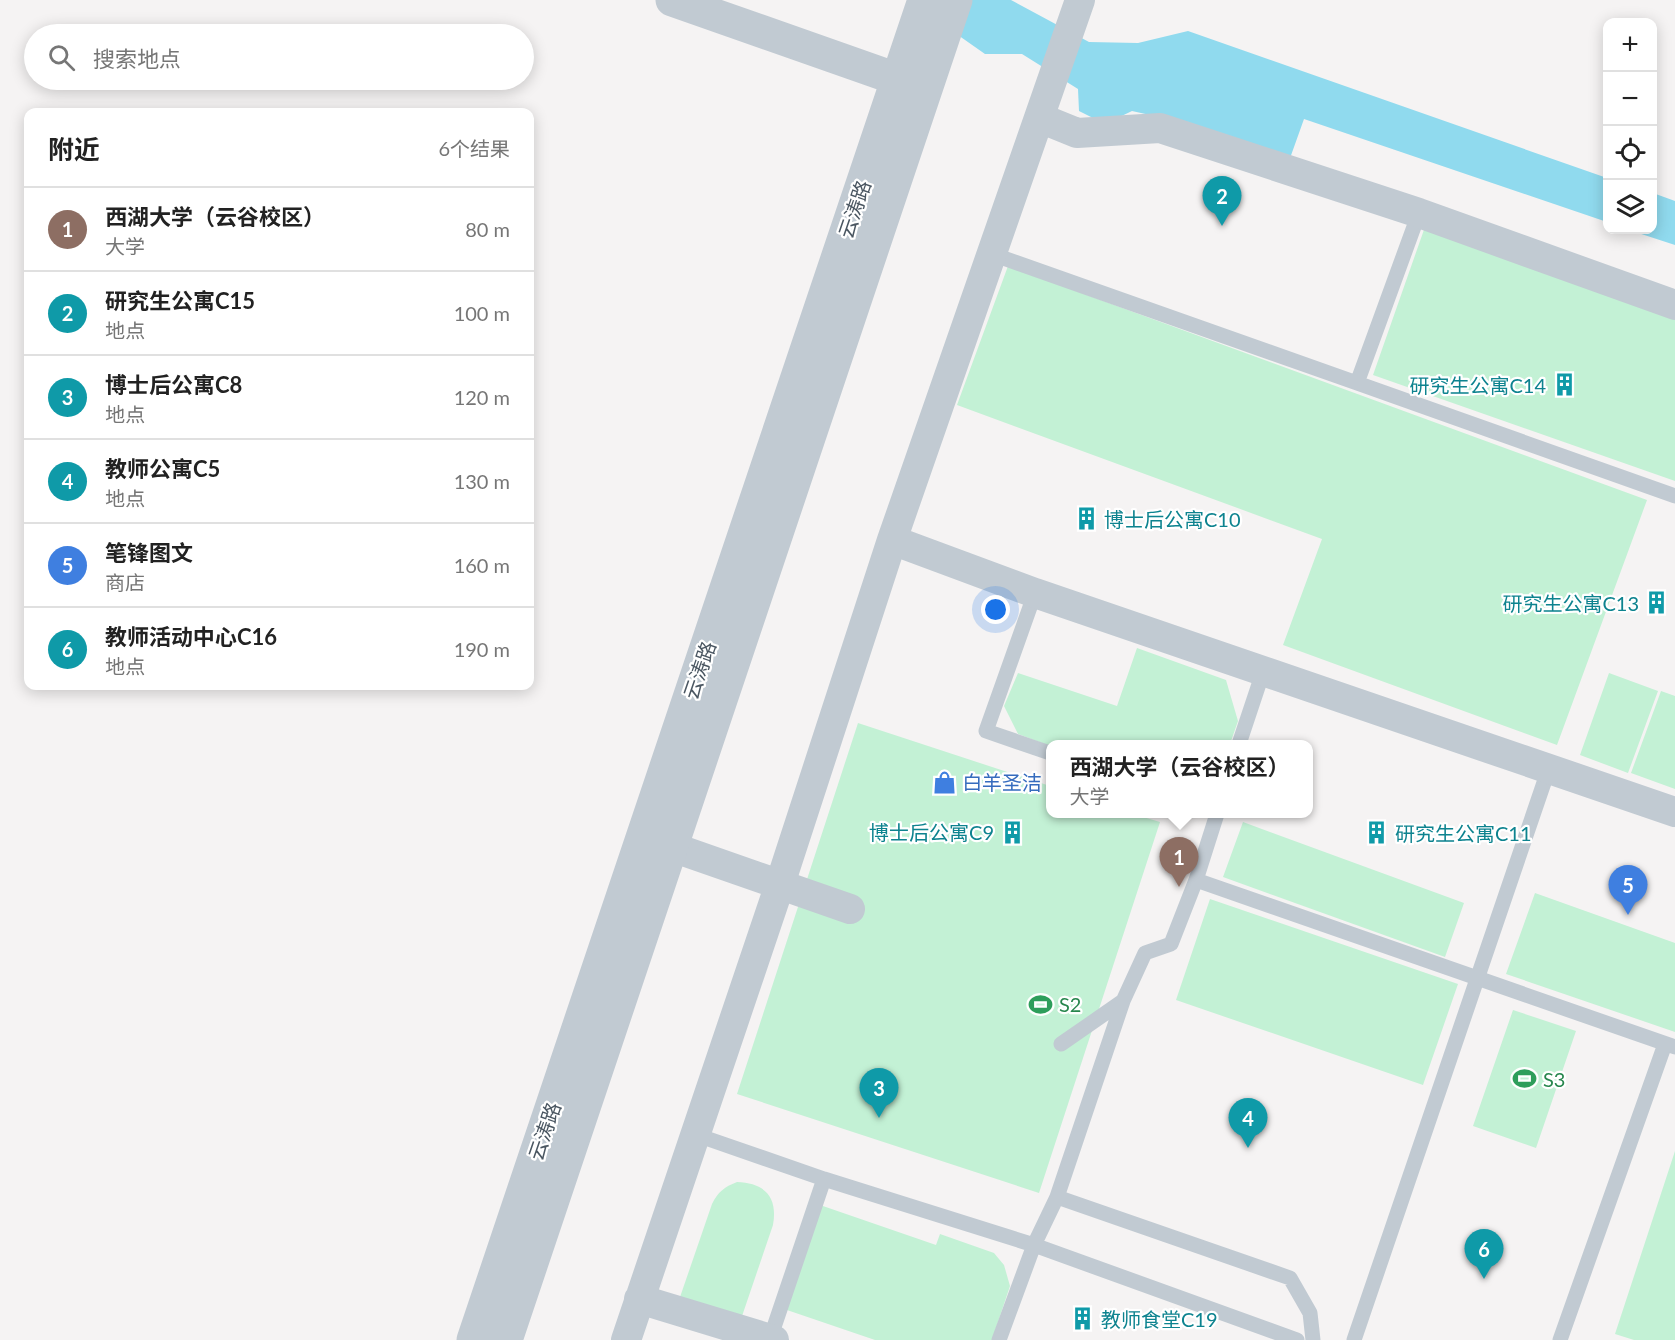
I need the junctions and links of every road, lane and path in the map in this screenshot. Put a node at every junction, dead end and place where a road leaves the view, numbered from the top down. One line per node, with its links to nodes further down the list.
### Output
1 (672, 0): 5 (street)
2 (956, 0): 4 (street, 云涛路)
3 (1080, 0): 6 (street)
4 (929, 18): 5 (street, 云涛路); 20 (street, 云涛路)
5 (897, 79): 36 (street, 云涛路)
6 (1044, 108): 7 (street); 8 (street)
7 (1419, 213): 9 (street); 10 (lane)
8 (992, 254): 10 (lane); 12 (street)
9 (1675, 305)
10 (1357, 383): 11 (lane)
11 (1675, 496)
12 (892, 540): 13 (street); 22 (street)
13 (1035, 592): 14 (street); 16 (lane)
14 (1263, 672): 15 (lane); 17 (street)
15 (1240, 740)
16 (1046, 752)
17 (1549, 768): 18 (street); 24 (lane)
18 (1675, 812)
19 (1215, 818): 21 (lane)
20 (672, 847): 22 (street); 37 (street, 云涛路)
21 (1196, 880): 24 (lane); 25 (lane)
22 (780, 884): 23 (street); 30 (street)
23 (850, 909)
24 (1478, 979): 27 (lane); 42 (lane)
25 (1123, 1001): 26 (lane); 32 (lane)
26 (1061, 1044)
27 (1670, 1046): 29 (lane)
28 (1651, 1106): 29 (lane)
29 (1637, 1119): 43 (lane)
30 (694, 1134): 31 (lane); 34 (street)
31 (824, 1179): 33 (lane); 35 (lane)
32 (1057, 1197): 33 (lane); 41 (lane)
33 (1034, 1245): 39 (lane); 40 (lane)
34 (639, 1299): 35 (street); 38 (street)
35 (772, 1339)
36 (473, 1340)
37 (506, 1340)
38 (626, 1340)
39 (999, 1340)
40 (1297, 1340)
41 (1313, 1340)
42 (1354, 1340)
43 (1560, 1340)

